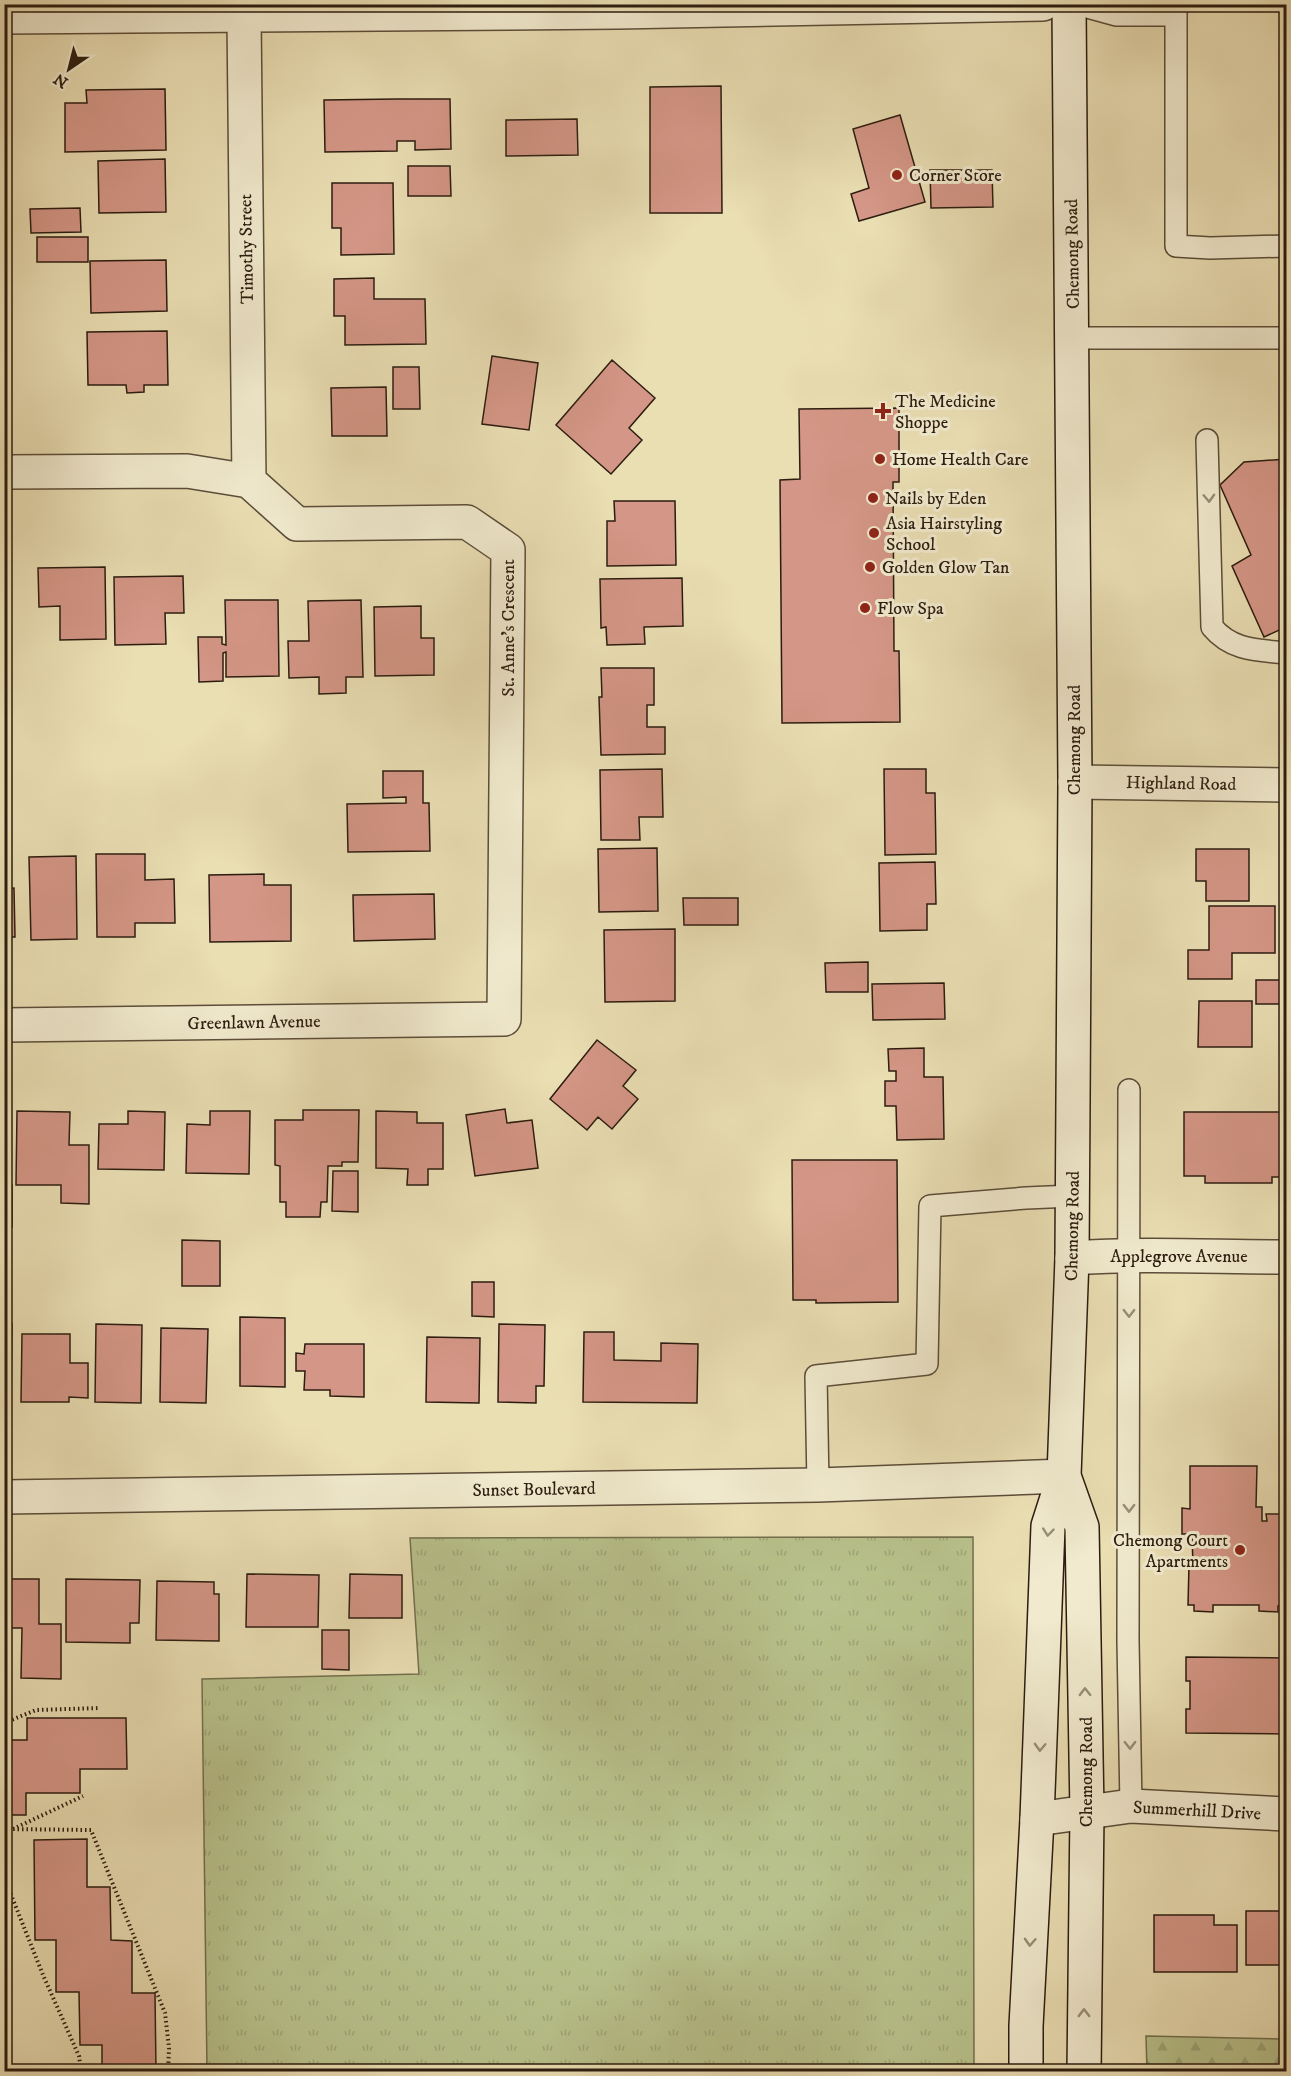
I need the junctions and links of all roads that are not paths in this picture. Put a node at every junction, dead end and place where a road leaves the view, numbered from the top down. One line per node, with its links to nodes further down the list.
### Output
1 (1043, 4): 6 (street)
2 (1069, 4): 8 (street, Chemong Road)
3 (1076, 4): 4 (lane)
4 (1176, 10): 7 (lane)
5 (4, 17): 6 (street)
6 (244, 17): 12 (street, Timothy Street)
7 (1287, 246)
8 (1072, 338): 9 (lane); 14 (street, Chemong Road)
9 (1287, 338)
10 (1207, 440): 13 (lane, one-way to 13)
11 (4, 472): 12 (street)
12 (249, 481): 16 (street, St. Anne's Crescent)
13 (1287, 653)
14 (1075, 782): 15 (street, Highland Road); 19 (street, Chemong Road)
15 (1287, 785)
16 (504, 1019): 17 (street, Greenlawn Avenue)
17 (4, 1025)
18 (1129, 1090): 20 (lane)
19 (1072, 1196): 22 (street, Chemong Road); 24 (lane)
20 (1130, 1254): 21 (street, Applegrove Avenue); 22 (street, Applegrove Avenue); 26 (lane, one-way to 26)
21 (1287, 1257)
22 (1072, 1258): 23 (street, Chemong Road)
23 (1064, 1476): 24 (street, Sunset Boulevard); 27 (street, Chemong Road, one-way to 23); 29 (street, Chemong Road, one-way to 29)
24 (818, 1485): 25 (street, Sunset Boulevard)
25 (4, 1497)
26 (1131, 1806): 27 (street, Summerhill Drive); 28 (street, Summerhill Drive)
27 (1087, 1812): 29 (street, Summerhill Drive); 31 (street, Chemong Road, one-way to 27)
28 (1287, 1814)
29 (1037, 1819): 30 (street, Chemong Road, one-way to 30)
30 (1026, 2072)
31 (1084, 2072)

